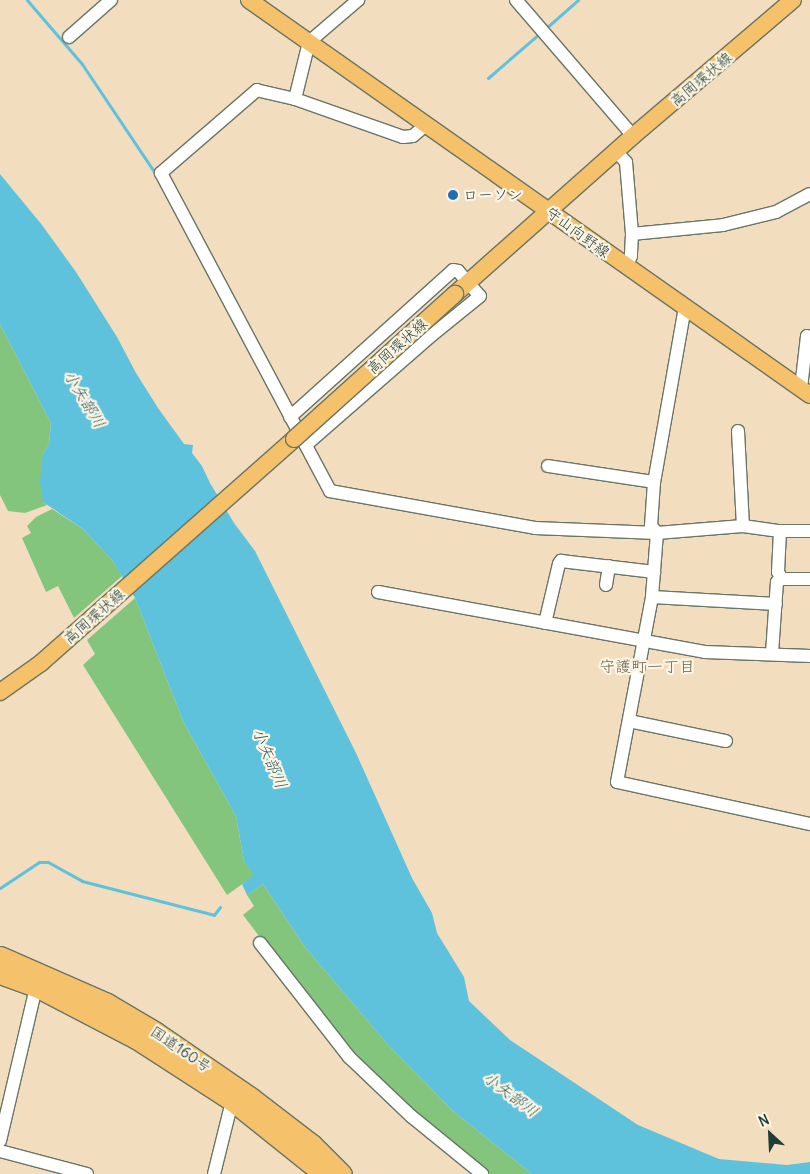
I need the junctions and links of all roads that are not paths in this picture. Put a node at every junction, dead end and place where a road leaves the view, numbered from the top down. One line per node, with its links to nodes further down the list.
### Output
1 (111, 0): 6 (street)
2 (249, 0): 7 (main road, 守山向野線)
3 (358, 0): 7 (street)
4 (516, 0): 10 (street)
5 (794, 0): 10 (main road, 高岡環状線)
6 (69, 37)
7 (309, 42): 8 (street); 9 (main road, 守山向野線)
8 (294, 99): 9 (street); 20 (street)
9 (426, 125): 13 (main road, 守山向野線)
10 (634, 136): 11 (main road, 高岡環状線)
11 (616, 151): 13 (main road, 高岡環状線); 14 (street)
12 (810, 194): 14 (street)
13 (549, 210): 15 (main road, 守山向野線); 16 (main road, 高岡環状線)
14 (632, 234): 15 (street)
15 (626, 267): 17 (main road, 守山向野線)
16 (468, 282): 20 (street); 22 (main road, 高岡環状線, bridge); 22 (street)
17 (685, 307): 19 (main road, 守山向野線); 24 (street)
18 (810, 337): 19 (street)
19 (805, 392)
20 (290, 416): 22 (street)
21 (738, 431): 25 (street)
22 (300, 442): 28 (street); 41 (main road, 高岡環状線)
23 (548, 466): 24 (street)
24 (654, 482): 28 (street)
25 (743, 526): 27 (street); 28 (street)
26 (810, 530): 27 (street)
27 (780, 531): 31 (street)
28 (657, 533): 30 (street)
29 (609, 566): 30 (street); 33 (street); 37 (street)
30 (654, 572): 35 (street)
31 (782, 579): 32 (street); 36 (street)
32 (810, 579)
33 (606, 585)
34 (378, 592): 37 (street)
35 (652, 597): 36 (street); 38 (street)
36 (776, 604): 39 (street)
37 (545, 623): 38 (street)
38 (645, 642): 39 (street); 42 (street)
39 (772, 653): 40 (street)
40 (810, 656)
41 (0, 692)
42 (629, 722): 43 (street); 44 (street)
43 (726, 741)
44 (810, 824)
45 (260, 943): 56 (street)
46 (0, 956): 55 (highway, 国道160号)
47 (0, 974): 48 (highway, 国道160号)
48 (36, 987): 49 (highway, 国道160号); 50 (street)
49 (232, 1101): 53 (street); 54 (highway, 国道160号)
50 (0, 1141)
51 (0, 1151): 52 (street)
52 (87, 1174)
53 (214, 1174)
54 (323, 1174)
55 (342, 1174)
56 (482, 1174)

